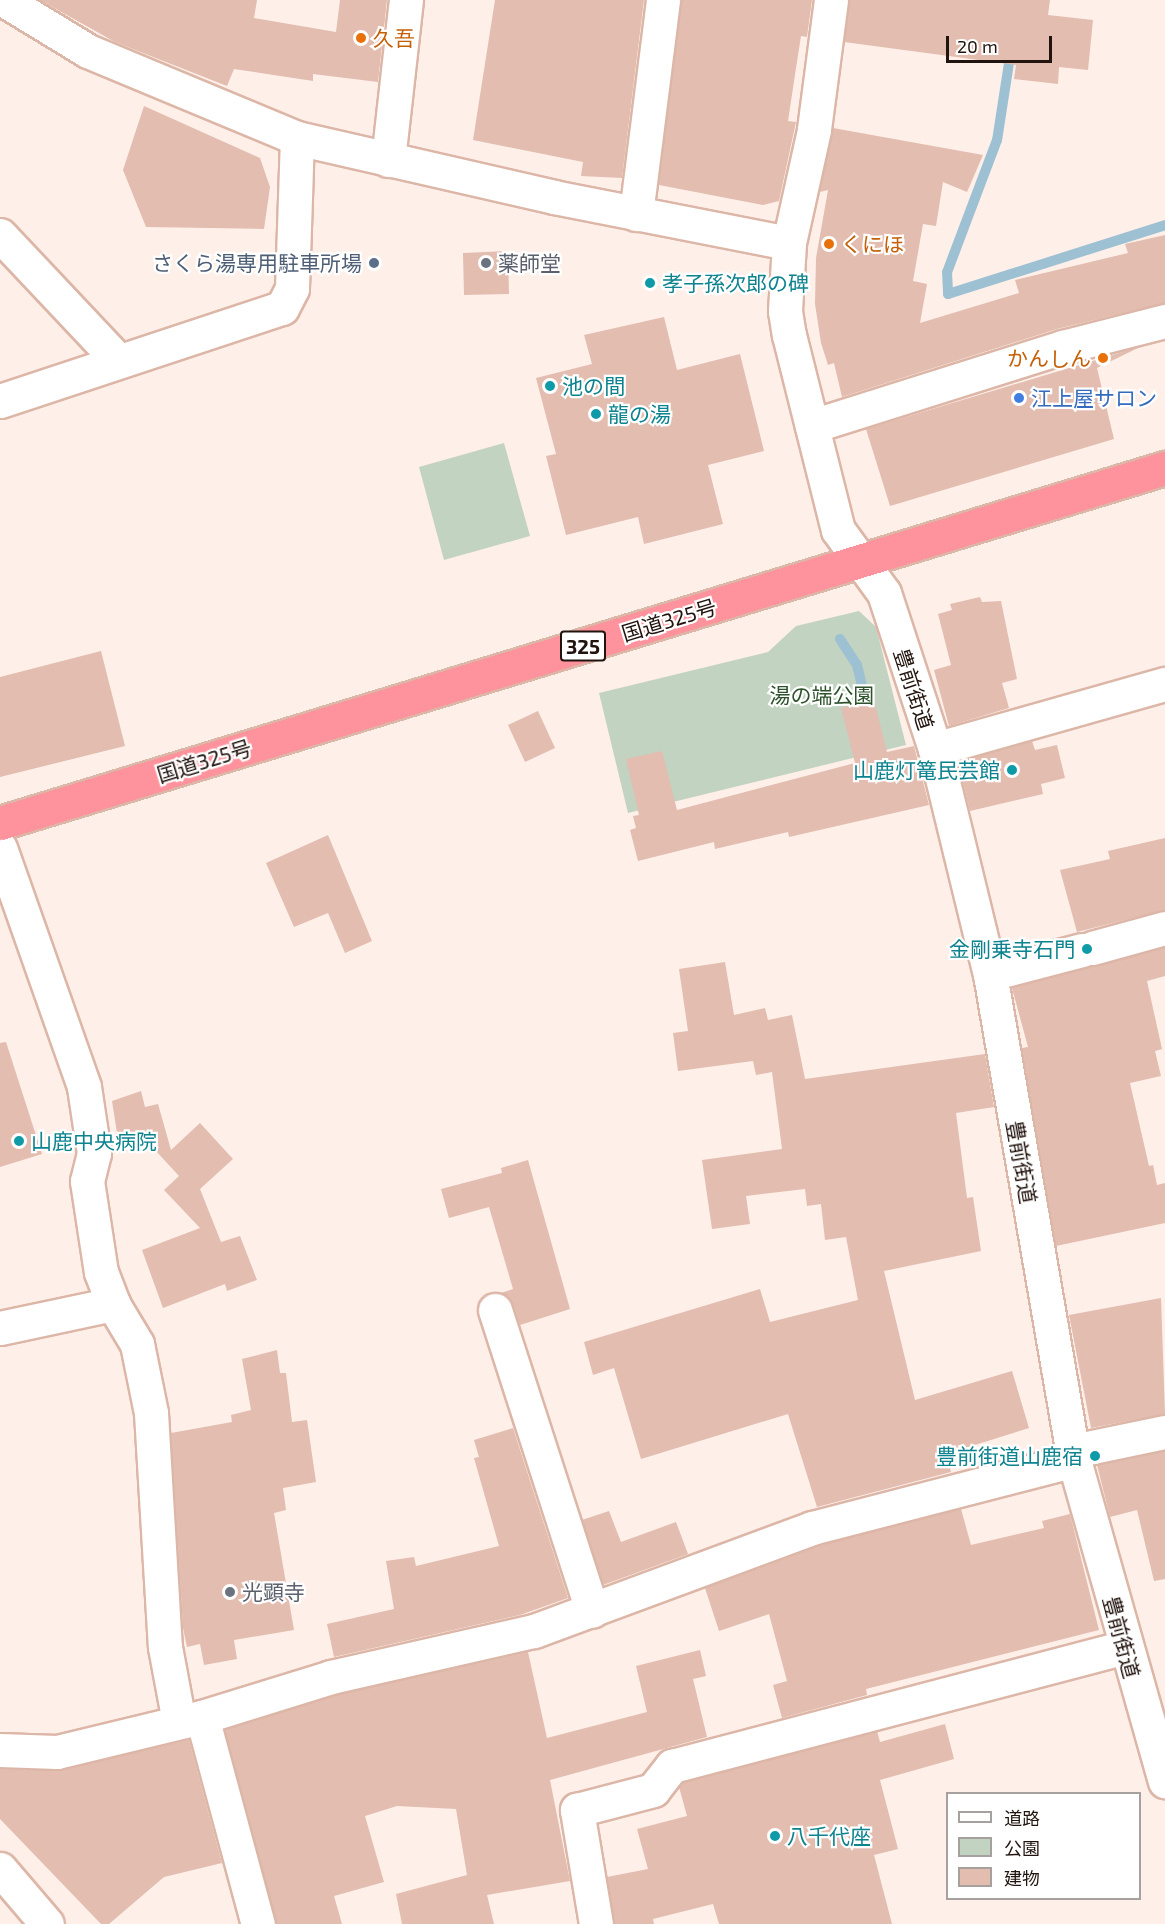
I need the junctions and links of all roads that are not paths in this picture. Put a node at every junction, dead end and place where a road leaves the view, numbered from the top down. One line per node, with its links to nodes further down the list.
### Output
1 (4, 0): 5 (street)
2 (406, 0): 6 (street)
3 (663, 0): 7 (street)
4 (831, 0): 9 (street, 豊前街道)
5 (297, 138): 6 (street); 11 (street)
6 (388, 160): 7 (street)
7 (636, 214): 9 (street)
8 (0, 235): 11 (street)
9 (789, 243): 13 (street, 豊前街道)
10 (1165, 321): 13 (street)
11 (117, 359): 12 (street)
12 (0, 401)
13 (812, 426): 15 (street, 豊前街道)
14 (1165, 468): 15 (highway, 国道325号 / 325)
15 (861, 561): 17 (street, 豊前街道); 18 (highway, 国道325号 / 325)
16 (1165, 684): 17 (street)
17 (935, 748): 21 (street, 豊前街道)
18 (0, 823)
19 (0, 848): 22 (street)
20 (1165, 928): 21 (street)
21 (990, 974): 26 (street, 豊前街道)
22 (113, 1304): 24 (street); 29 (street)
23 (495, 1310): 27 (street)
24 (0, 1328)
25 (1165, 1432): 26 (street)
26 (1073, 1455): 27 (street); 28 (street, 豊前街道)
27 (592, 1611): 29 (street)
28 (1124, 1647): 31 (street, 豊前街道); 35 (street)
29 (190, 1719): 30 (street); 34 (street)
30 (0, 1750)
31 (1163, 1777)
32 (0, 1869): 33 (street)
33 (47, 1924)
34 (258, 1924)
35 (596, 1924)

